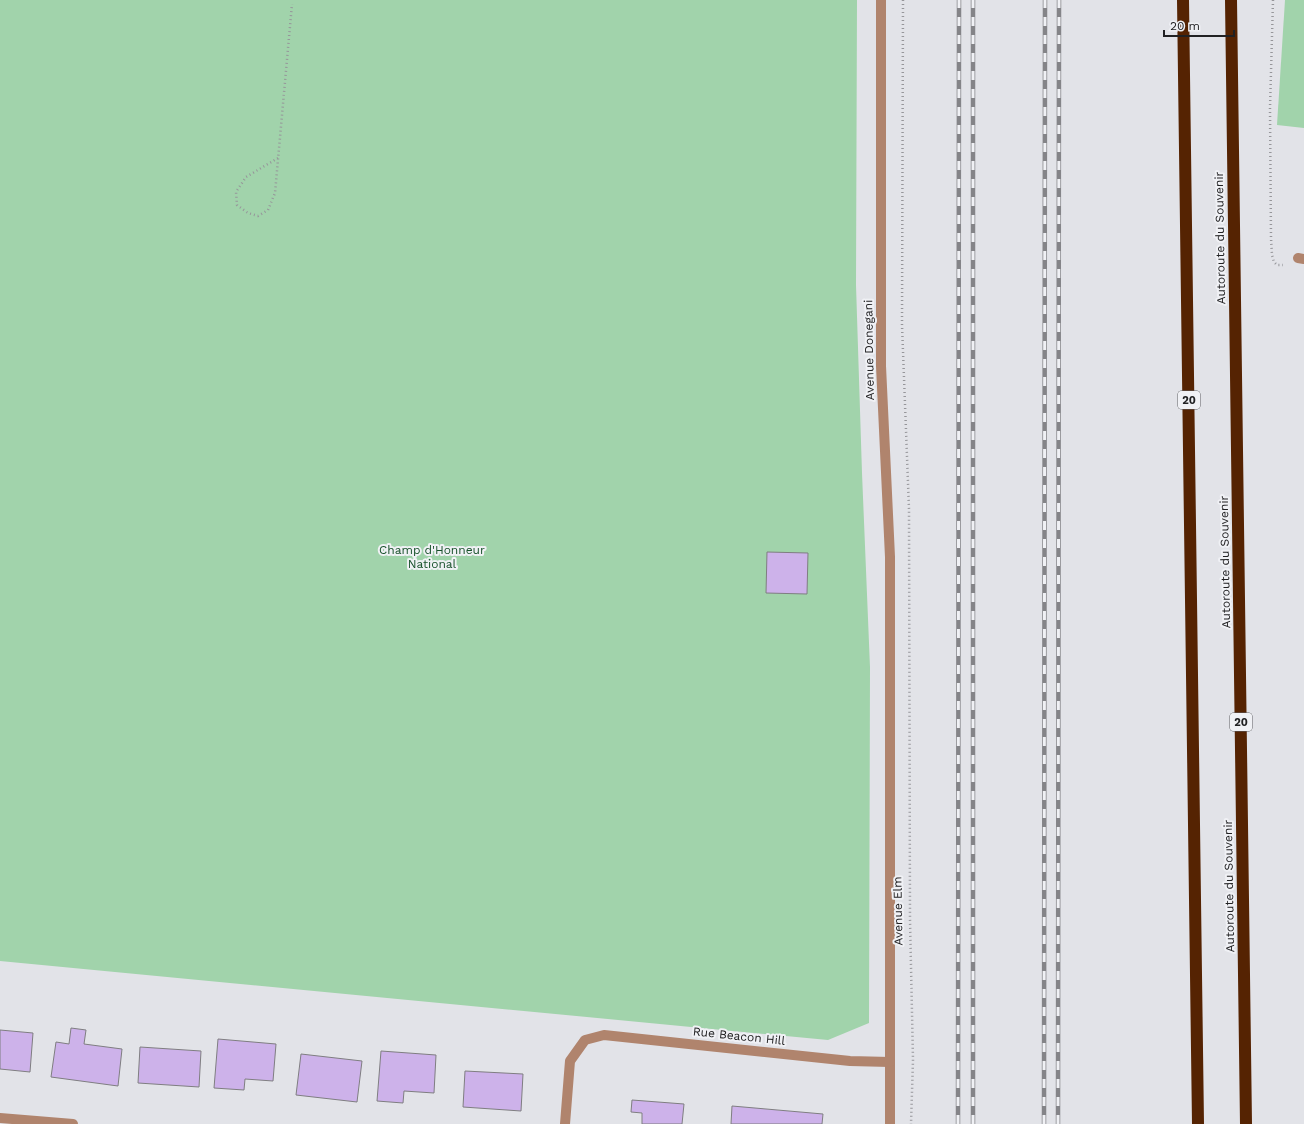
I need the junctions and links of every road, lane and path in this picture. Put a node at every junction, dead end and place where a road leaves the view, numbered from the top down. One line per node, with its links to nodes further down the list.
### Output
1 (881, 0): 9 (street, Avenue Donegani)
2 (903, 0): 15 (path, Avenue Elm)
3 (1184, 0): 16 (highway, 20)
4 (1231, 0): 17 (highway, Autoroute du Souvenir / 20)
5 (1273, 0): 8 (path)
6 (292, 4): 7 (path)
7 (278, 158): 7 (path)
8 (1286, 265)
9 (890, 699): 10 (street, Avenue Elm)
10 (890, 1062): 13 (street, Rue Beacon Hill); 14 (street, Avenue Elm)
11 (0, 1118): 12 (street)
12 (73, 1124)
13 (565, 1124)
14 (890, 1124)
15 (912, 1124)
16 (1198, 1124)
17 (1246, 1124)

